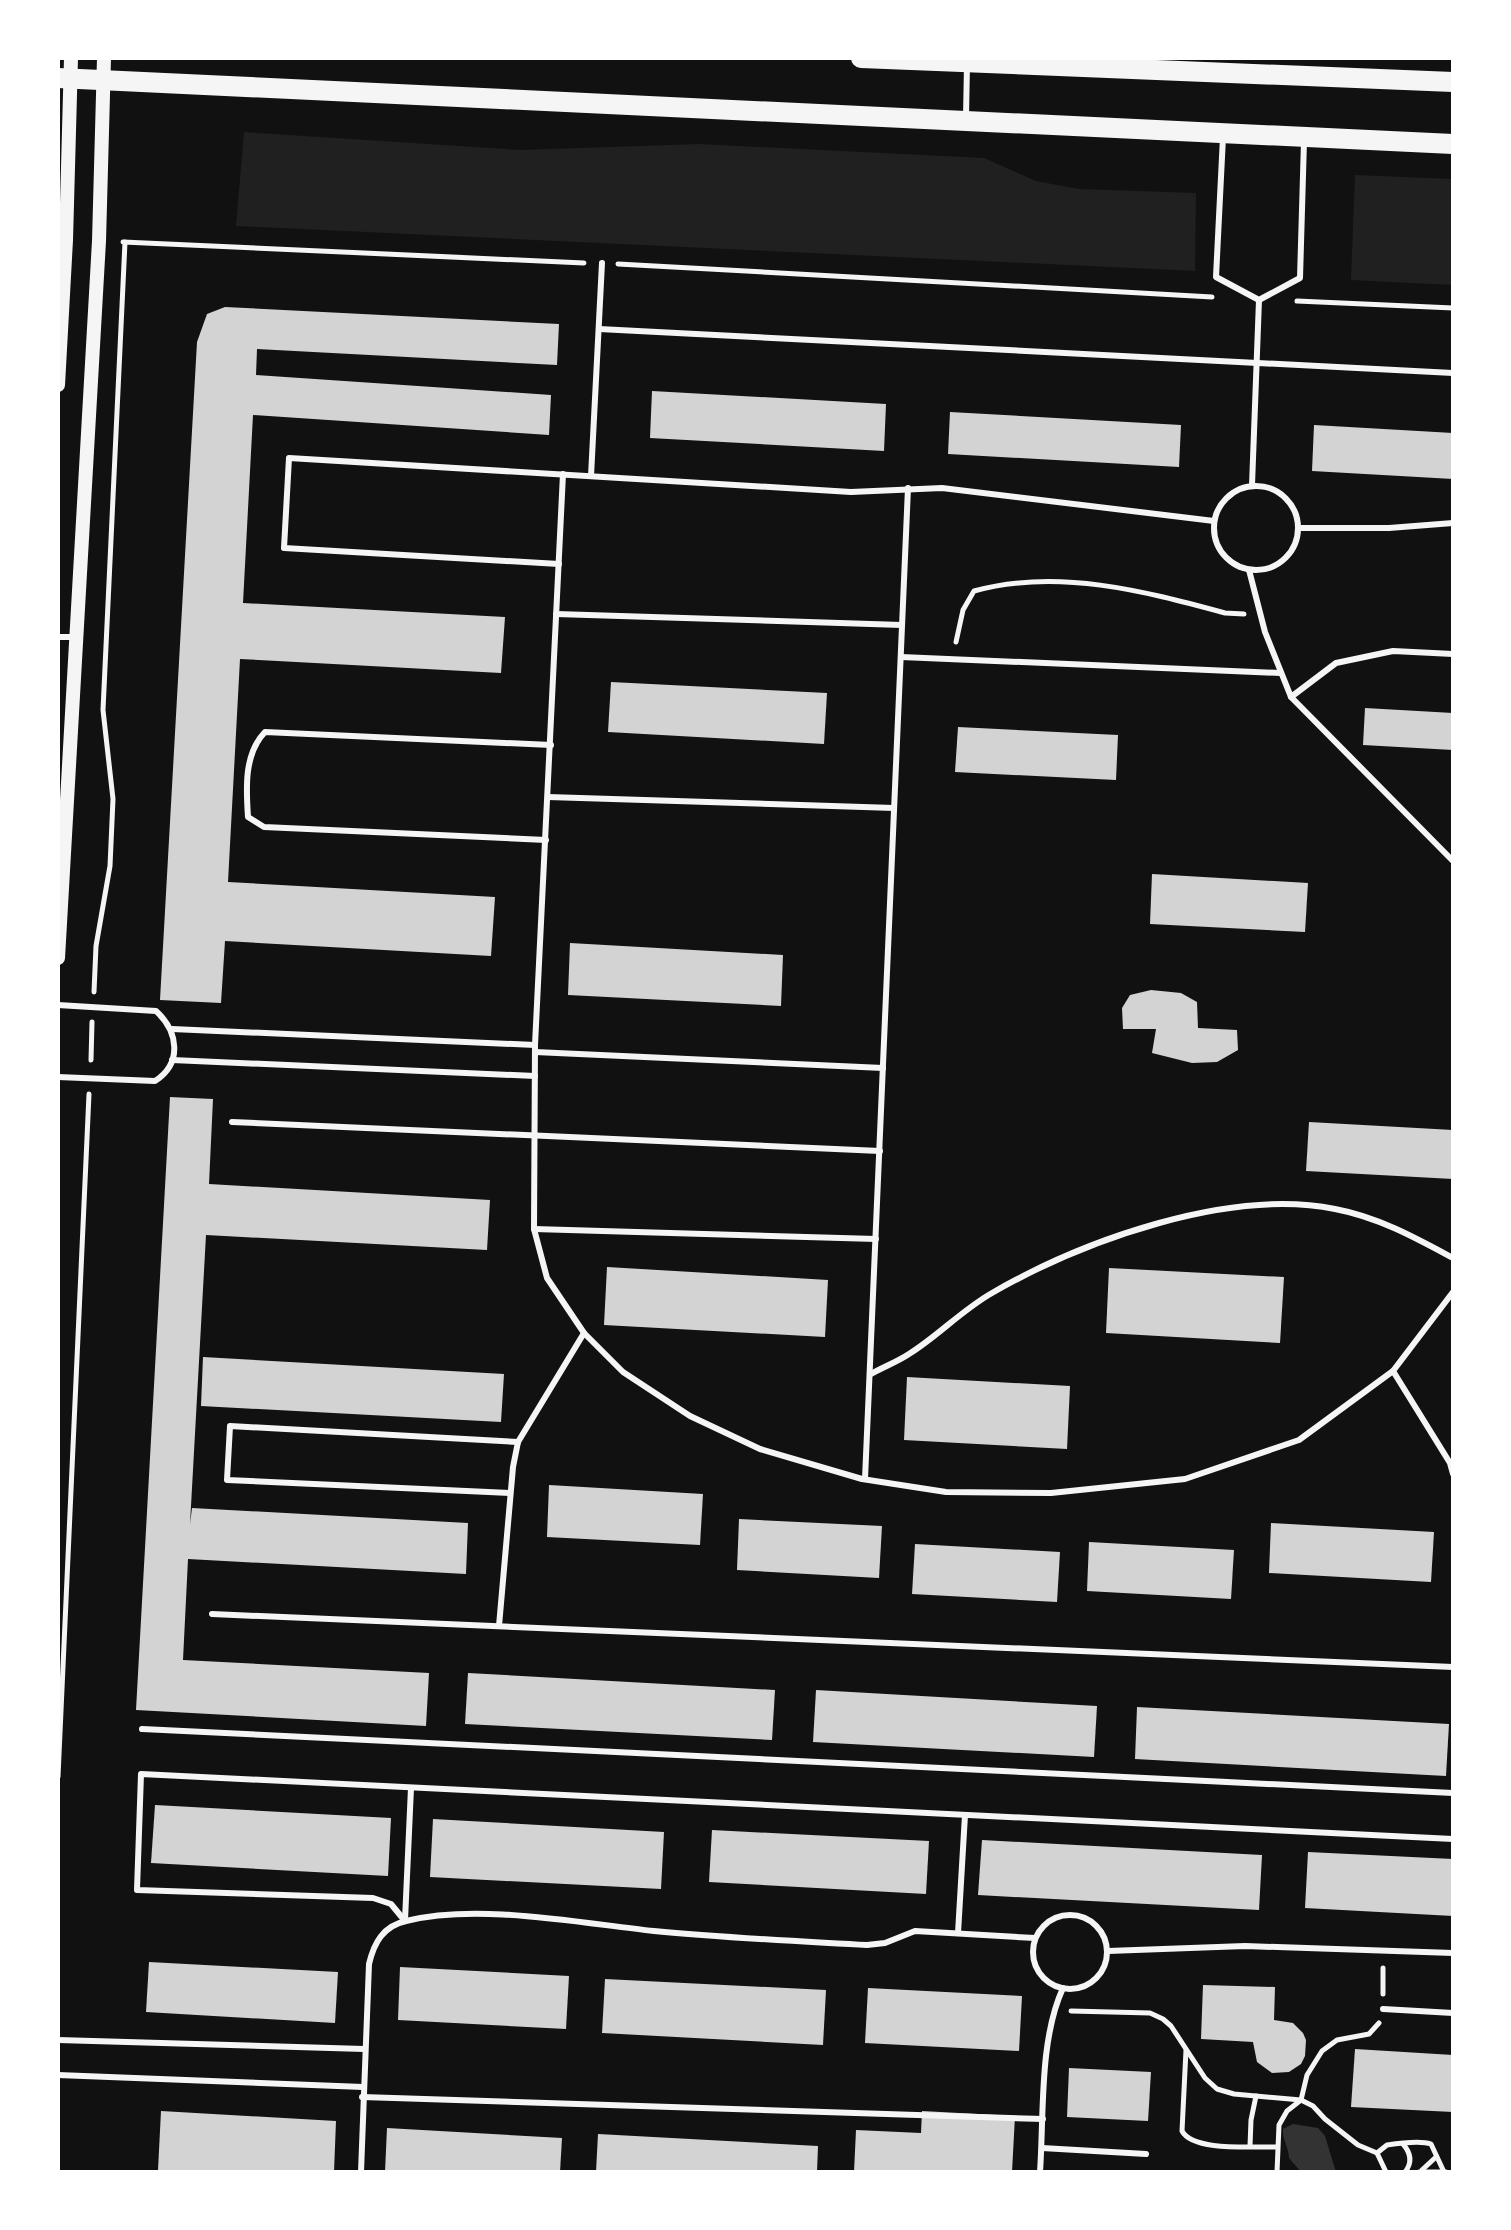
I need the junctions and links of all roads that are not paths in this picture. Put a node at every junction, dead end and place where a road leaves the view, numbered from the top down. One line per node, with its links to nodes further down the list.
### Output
1 (104, 58): 5 (street)
2 (861, 58): 3 (main road)
3 (967, 60): 6 (main road); 7 (lane)
4 (67, 71): 5 (main road); 16 (street)
5 (103, 80): 7 (main road); 29 (street)
6 (1453, 82)
7 (966, 121): 8 (main road)
8 (1223, 133): 9 (main road); 12 (lane)
9 (1304, 137): 10 (main road); 12 (lane)
10 (1453, 144)
11 (602, 263): 13 (lane)
12 (1259, 300): 14 (lane)
13 (599, 329): 14 (lane); 18 (lane)
14 (1256, 362): 15 (lane); 19 (lane)
15 (1453, 373)
16 (58, 385)
17 (563, 474): 18 (lane); 24 (lane); 24 (lane)
18 (591, 476): 20 (lane)
19 (1252, 485): 21 (lane); 23 (lane)
20 (908, 488): 21 (lane); 27 (lane)
21 (1214, 521): 25 (lane)
22 (1453, 523): 23 (lane)
23 (1298, 528): 25 (lane)
24 (559, 564): 26 (lane)
25 (1249, 570): 32 (lane)
26 (556, 614): 27 (lane); 34 (lane)
27 (902, 625): 31 (lane)
28 (58, 637): 29 (lane)
29 (76, 637): 39 (street)
30 (1453, 654): 33 (lane)
31 (901, 657): 32 (lane); 36 (lane)
32 (1280, 673): 33 (lane)
33 (1291, 697): 38 (lane)
34 (551, 745): 35 (lane); 37 (lane)
35 (548, 797): 36 (lane); 37 (lane)
36 (894, 808): 44 (lane)
37 (546, 840): 42 (lane)
38 (1453, 861)
39 (58, 958)
40 (58, 1005): 41 (lane)
41 (172, 1029): 42 (lane); 43 (lane)
42 (535, 1049): 44 (lane); 45 (lane)
43 (172, 1060): 45 (lane); 46 (lane)
44 (883, 1068): 49 (lane)
45 (535, 1076): 48 (lane)
46 (58, 1077)
47 (232, 1122): 48 (lane)
48 (534, 1134): 49 (lane); 50 (lane)
49 (880, 1151): 51 (lane)
50 (534, 1229): 51 (lane); 54 (lane)
51 (876, 1239): 56 (lane)
52 (1453, 1258): 56 (lane)
53 (1453, 1292): 55 (lane)
54 (584, 1333): 57 (lane); 59 (lane)
55 (1393, 1371): 58 (lane); 59 (lane)
56 (871, 1374): 59 (lane)
57 (518, 1442): 60 (lane); 60 (lane)
58 (1453, 1474)
59 (865, 1479)
60 (510, 1493): 62 (lane)
61 (212, 1614): 62 (lane)
62 (499, 1626): 63 (lane)
63 (1453, 1667)
64 (142, 1729): 66 (lane)
65 (411, 1788): 67 (lane); 69 (lane); 69 (lane)
66 (1453, 1793)
67 (965, 1815): 68 (lane); 70 (lane)
68 (1453, 1839)
69 (405, 1921): 70 (lane); 78 (lane)
70 (958, 1933): 71 (lane)
71 (1035, 1938): 72 (lane); 74 (lane)
72 (1108, 1951): 73 (lane); 74 (lane)
73 (1453, 1953)
74 (1063, 1988): 82 (lane)
75 (1383, 2009): 76 (lane)
76 (1453, 2013)
77 (58, 2040): 78 (lane)
78 (364, 2049): 80 (lane)
79 (58, 2075): 80 (lane)
80 (363, 2087): 81 (lane)
81 (362, 2097): 82 (lane); 85 (lane)
82 (1043, 2119): 83 (lane)
83 (1042, 2148): 84 (lane); 86 (lane)
84 (1146, 2154)
85 (361, 2172)
86 (1040, 2172)

